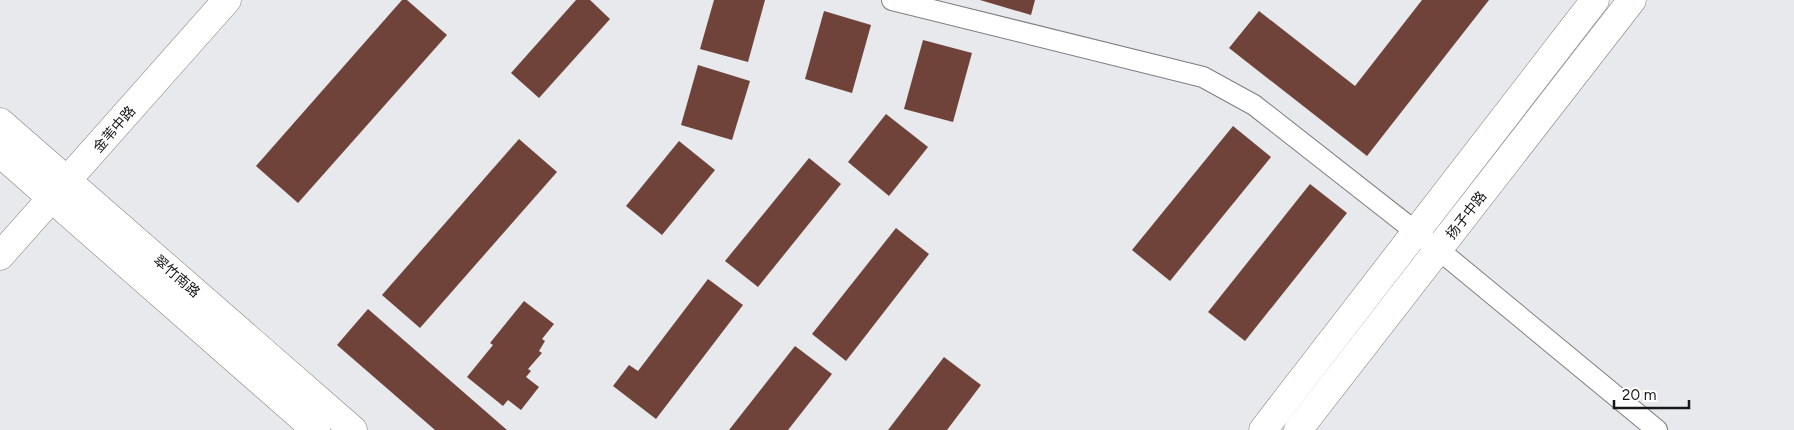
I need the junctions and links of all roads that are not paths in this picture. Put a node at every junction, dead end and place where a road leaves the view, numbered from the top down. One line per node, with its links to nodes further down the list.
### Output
1 (227, 0): 7 (main road, 金苇中路)
2 (892, 0): 8 (street)
3 (1595, 0): 8 (main road, 扬子中路)
4 (1632, 0): 9 (main road, 扬子中路)
5 (0, 122): 7 (main road, 翠竹南路)
6 (0, 153): 7 (main road, 翠竹南路)
7 (60, 190): 10 (main road, 金苇中路); 11 (main road, 翠竹南路); 12 (main road, 翠竹南路)
8 (1416, 232): 9 (street); 13 (main road, 扬子中路)
9 (1439, 250): 14 (main road, 扬子中路); 15 (street)
10 (0, 256)
11 (316, 430)
12 (353, 430)
13 (1264, 430)
14 (1298, 430)
15 (1657, 430)

